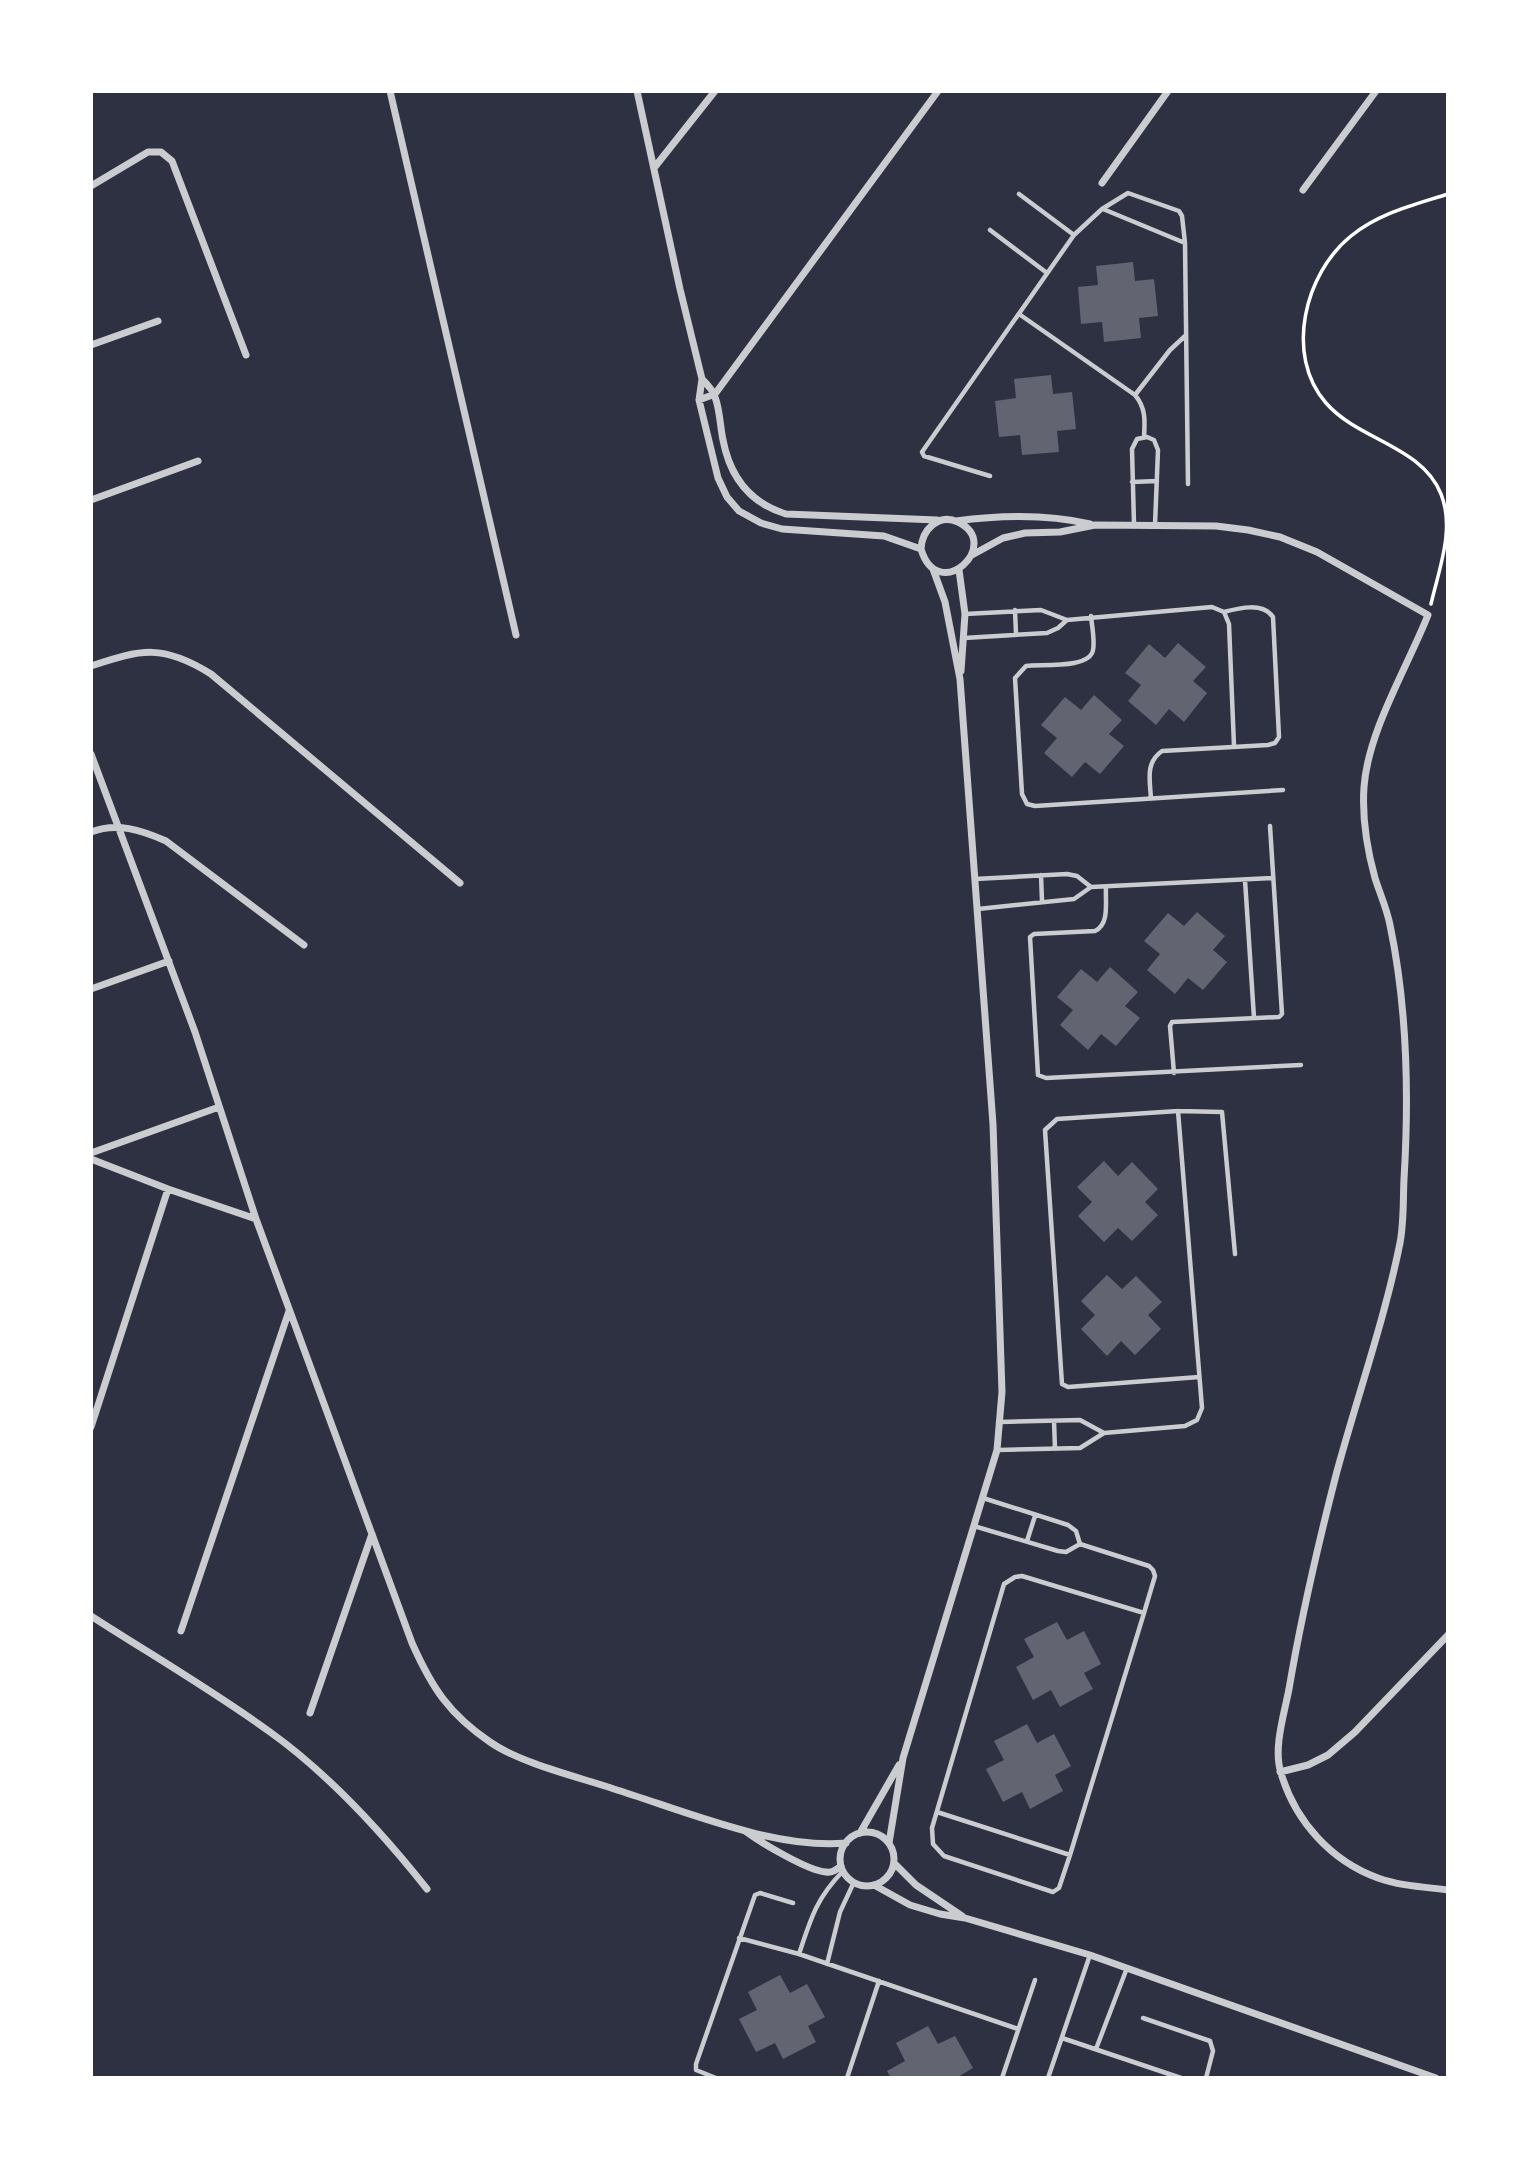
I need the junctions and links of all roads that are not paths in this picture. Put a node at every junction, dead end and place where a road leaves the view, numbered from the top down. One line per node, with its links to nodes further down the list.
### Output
1 (390, 91): 48 (street)
2 (637, 91): 7 (street)
3 (715, 91): 7 (street)
4 (938, 91): 23 (street)
5 (1168, 91): 8 (street)
6 (1376, 91): 10 (street)
7 (654, 168): 22 (street)
8 (1102, 183)
9 (91, 186): 21 (street)
10 (1303, 190)
11 (1019, 194): 14 (lane)
12 (1102, 209): 14 (lane); 15 (lane); 15 (lane)
13 (990, 230): 16 (lane)
14 (1074, 235): 16 (lane)
15 (1185, 243): 19 (lane)
16 (1047, 273): 17 (lane)
17 (1019, 314): 24 (lane); 28 (lane)
18 (158, 321): 20 (street)
19 (1185, 336): 24 (lane); 31 (lane)
20 (91, 345)
21 (246, 355)
22 (702, 379): 23 (street); 25 (street)
23 (715, 394): 25 (street); 33 (street)
24 (1135, 395): 26 (lane)
25 (699, 400): 38 (street)
26 (1144, 437): 29 (lane); 30 (lane)
27 (198, 461): 32 (street)
28 (990, 476)
29 (1157, 481): 30 (lane); 37 (lane)
30 (1132, 482): 36 (lane)
31 (1188, 484)
32 (91, 500)
33 (939, 521): 34 (street); 38 (street)
34 (956, 521): 35 (street); 39 (street)
35 (1094, 525): 36 (street); 39 (street)
36 (1134, 525): 37 (street)
37 (1155, 525): 101 (street)
38 (921, 549): 40 (street)
39 (972, 555): 41 (street)
40 (933, 569): 41 (street); 51 (street)
41 (958, 570): 44 (street)
42 (1015, 610): 44 (lane); 46 (lane); 47 (lane)
43 (1223, 612): 45 (lane); 52 (lane); 52 (lane)
44 (965, 614): 49 (street)
45 (1091, 616): 46 (lane); 55 (lane)
46 (1067, 620): 47 (lane)
47 (1016, 634): 49 (lane)
48 (516, 635)
49 (964, 638): 51 (street)
50 (91, 666): 63 (street)
51 (960, 678): 61 (street)
52 (1234, 746): 55 (lane)
53 (91, 754): 56 (street)
54 (1283, 790): 55 (lane)
55 (1152, 799)
56 (116, 826): 58 (street); 68 (street); 69 (street)
57 (1270, 826): 60 (lane)
58 (91, 832)
59 (1041, 875): 61 (lane); 64 (lane); 66 (lane)
60 (1273, 878): 62 (lane); 71 (lane)
61 (975, 879): 67 (street)
62 (1245, 880): 65 (lane); 71 (lane)
63 (460, 883)
64 (1091, 887): 65 (lane); 66 (lane)
65 (1106, 887): 73 (lane)
66 (1042, 901): 67 (lane)
67 (977, 909): 84 (street)
68 (304, 945)
69 (169, 961): 70 (street); 74 (street)
70 (91, 989)
71 (1254, 1018): 73 (lane)
72 (1301, 1065): 73 (lane)
73 (1174, 1073)
74 (219, 1107): 76 (street); 79 (street)
75 (1178, 1111): 80 (lane); 82 (lane); 82 (lane)
76 (91, 1153)
77 (91, 1158): 78 (street)
78 (167, 1189): 79 (street); 85 (street)
79 (256, 1219): 81 (street)
80 (1235, 1254)
81 (289, 1310): 92 (street); 97 (street)
82 (1199, 1377): 86 (lane)
83 (1054, 1421): 84 (lane); 86 (lane); 87 (lane)
84 (1000, 1422): 88 (street)
85 (91, 1427)
86 (1104, 1433): 87 (lane)
87 (1055, 1449): 88 (lane)
88 (997, 1450): 89 (street)
89 (983, 1498): 90 (lane); 91 (street)
90 (1035, 1516): 93 (lane); 94 (lane)
91 (974, 1526): 93 (lane); 100 (street)
92 (372, 1533): 99 (street); 103 (street)
93 (1027, 1542): 94 (lane)
94 (1080, 1544): 95 (lane)
95 (1144, 1613): 102 (lane); 107 (lane)
96 (91, 1616): 112 (street)
97 (181, 1631)
98 (1448, 1635): 101 (street)
99 (310, 1713)
100 (903, 1758): 104 (street); 106 (street)
101 (1280, 1772): 113 (street)
102 (937, 1812): 107 (lane); 107 (lane)
103 (741, 1829): 105 (street); 109 (street)
104 (860, 1833): 105 (street); 106 (street)
105 (846, 1843): 109 (street)
106 (889, 1843): 108 (street)
107 (1070, 1855)
108 (894, 1863): 111 (street); 115 (street)
109 (842, 1869): 110 (street); 117 (lane)
110 (853, 1882): 111 (street); 119 (lane)
111 (874, 1885): 115 (street)
112 (427, 1889)
113 (1448, 1890)
114 (793, 1903): 116 (lane)
115 (965, 1918): 118 (street)
116 (739, 1938): 117 (lane); 127 (lane)
117 (799, 1954): 119 (lane)
118 (1090, 1955): 120 (street); 125 (lane)
119 (827, 1964): 122 (lane)
120 (1127, 1968): 126 (lane); 133 (street)
121 (1035, 1980): 124 (lane)
122 (879, 1981): 124 (lane); 128 (lane)
123 (1143, 2018): 132 (lane)
124 (1018, 2029): 129 (lane)
125 (1062, 2038): 126 (lane); 130 (lane)
126 (1096, 2049): 131 (lane)
127 (716, 2078)
128 (847, 2078)
129 (1002, 2078)
130 (1048, 2078)
131 (1181, 2078)
132 (1206, 2078)
133 (1436, 2078)

